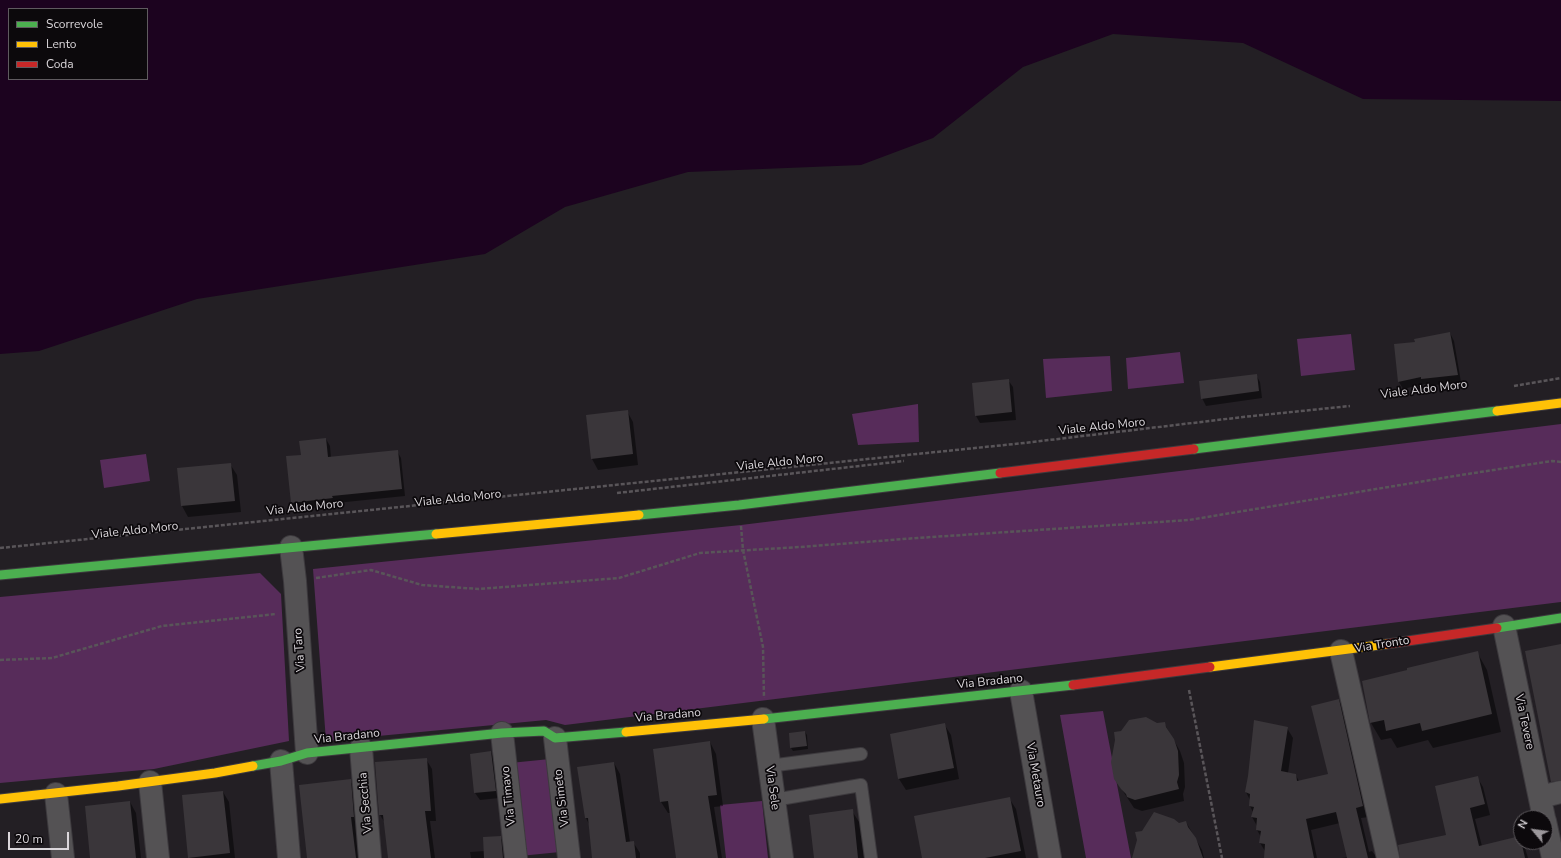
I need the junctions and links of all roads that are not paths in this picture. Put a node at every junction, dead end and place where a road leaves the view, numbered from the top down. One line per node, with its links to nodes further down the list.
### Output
1 (1561, 403): 2 (street)
2 (291, 547): 3 (street); 12 (street, Via Taro)
3 (0, 575)
4 (1561, 618): 5 (street, Via Tronto)
5 (1504, 626): 6 (street, Via Tronto); 19 (street, Via Tevere)
6 (1341, 651): 7 (street, Via Bradano); 32 (street, Via Tronto)
7 (1021, 691): 8 (street, Via Bradano); 31 (street, Via Metauro)
8 (762, 719): 10 (street, Via Bradano); 15 (street, Via Sele)
9 (502, 733): 10 (street, Via Bradano); 11 (street, Via Bradano); 27 (street, Via Timavo)
10 (555, 738): 28 (street, Via Simeto)
11 (361, 748): 12 (street, Via Bradano); 26 (street, Via Secchia)
12 (307, 753): 14 (street, Via Bradano)
13 (861, 754): 15 (lane)
14 (281, 761): 16 (street, Via Bradano); 25 (street)
15 (769, 766): 21 (street, Via Sele)
16 (150, 782): 18 (street, Via Bradano); 24 (street)
17 (1561, 792): 19 (street)
18 (56, 794): 20 (street, Via Bradano); 23 (street)
19 (1540, 797): 22 (street, Via Tevere)
20 (0, 799)
21 (774, 800): 29 (street, Via Sele); 30 (lane)
22 (1542, 810)
23 (64, 858)
24 (158, 858)
25 (289, 858)
26 (370, 858)
27 (516, 858)
28 (569, 858)
29 (782, 858)
30 (871, 858)
31 (1050, 858)
32 (1388, 858)

